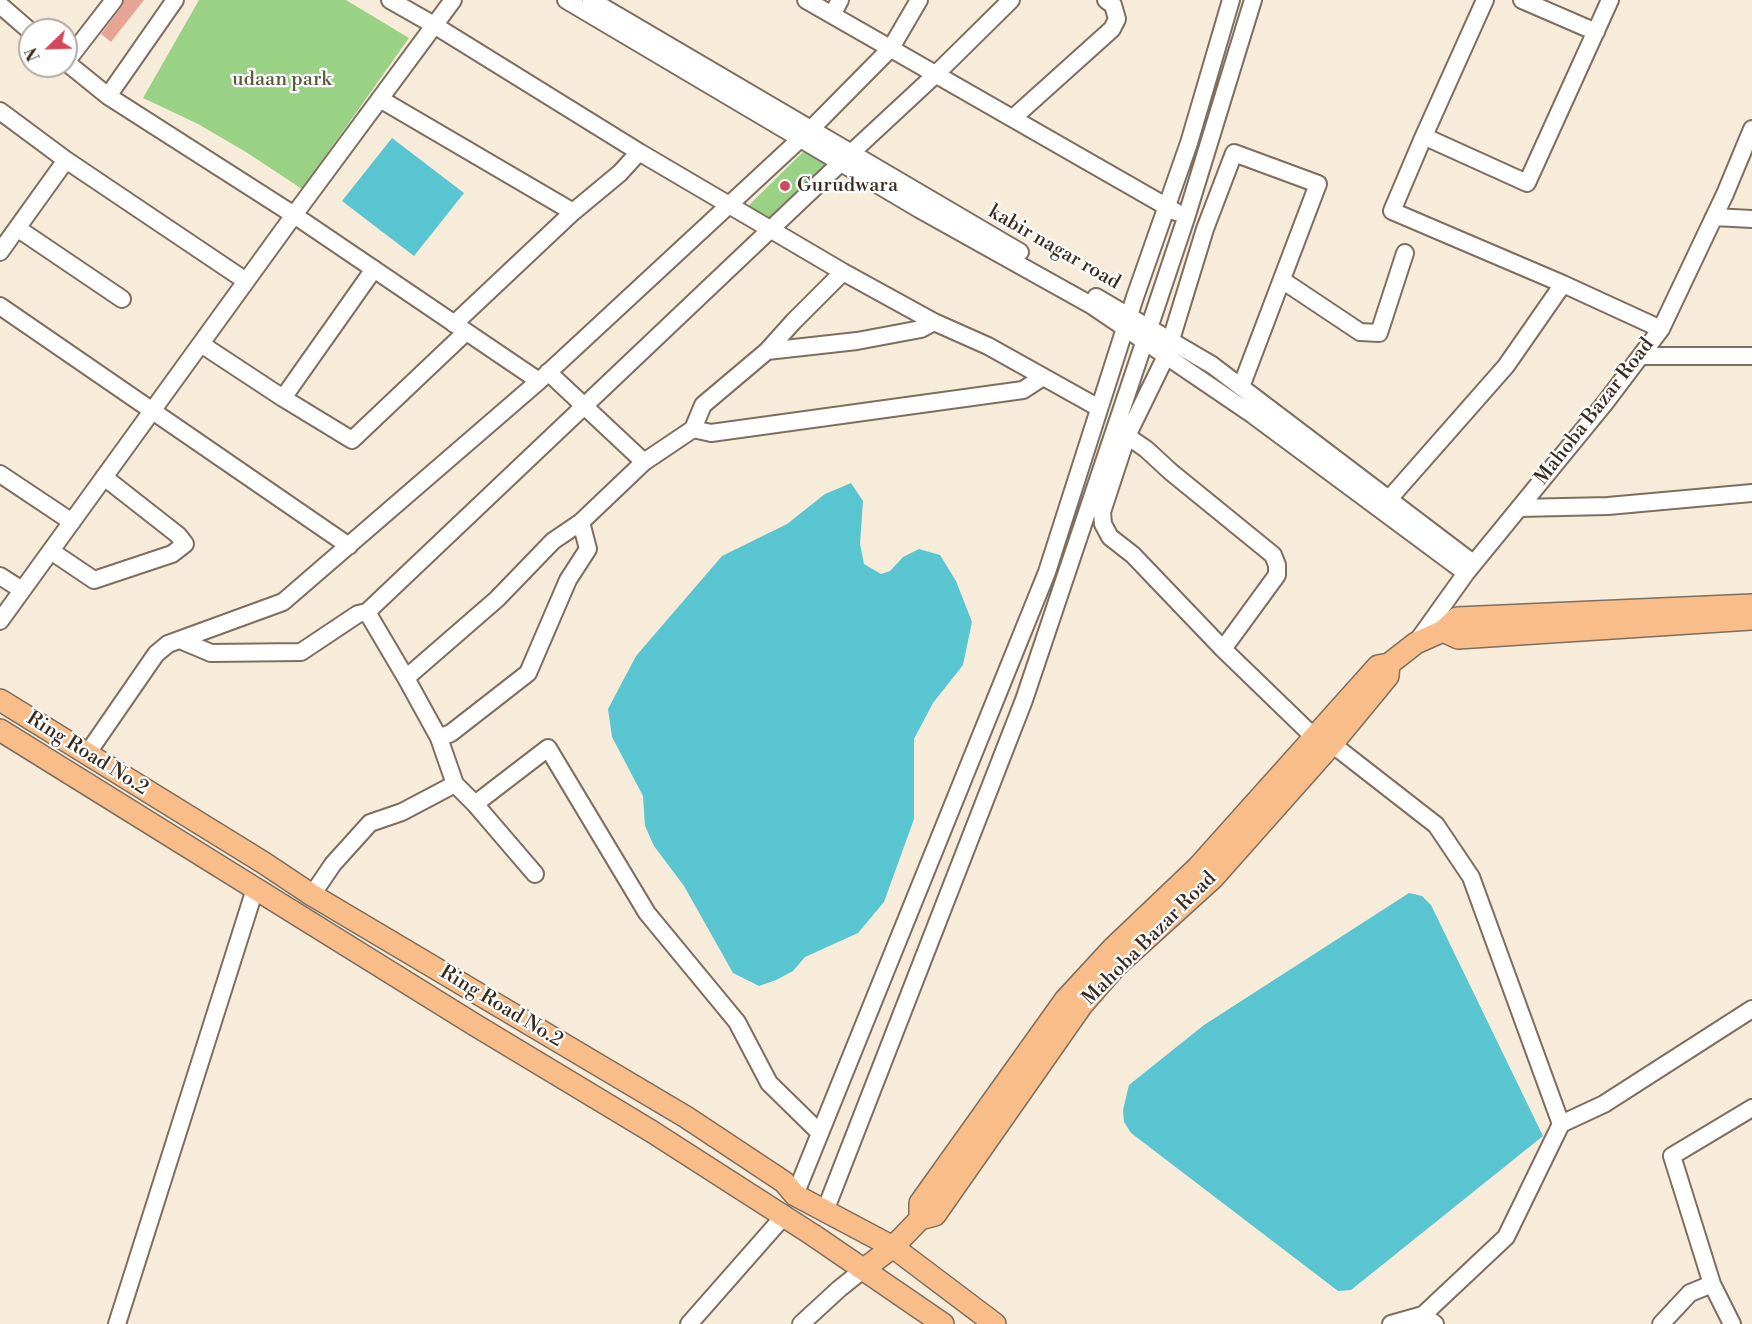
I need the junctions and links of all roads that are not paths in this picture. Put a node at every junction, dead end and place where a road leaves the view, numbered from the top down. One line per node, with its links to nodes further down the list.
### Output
1 (114, 0): 22 (street)
2 (175, 0): 26 (street)
3 (390, 0): 20 (street)
4 (453, 0): 20 (street)
5 (566, 0): 31 (street)
6 (591, 0): 31 (street, kabir nagar road)
7 (806, 0): 18 (street)
8 (840, 0): 18 (street)
9 (919, 0): 23 (street)
10 (1011, 0): 25 (street)
11 (1106, 0): 28 (street)
12 (1231, 0): 37 (street)
13 (1253, 0): 41 (street)
14 (1485, 0): 52 (street)
15 (1522, 0): 21 (street)
16 (1610, 0): 21 (street)
17 (0, 5): 19 (street)
18 (832, 15): 23 (street)
19 (18, 21)
20 (434, 25): 27 (street); 33 (street)
21 (1596, 32): 32 (street)
22 (78, 46)
23 (891, 48): 25 (street); 31 (street)
24 (78, 72): 26 (street)
25 (935, 75): 28 (street); 34 (street)
26 (108, 96): 39 (street)
27 (380, 99): 38 (street); 39 (street)
28 (1013, 118): 37 (street)
29 (3, 119): 35 (street)
30 (1752, 129): 40 (street, Mahoba Bazar Road)
31 (806, 134): 34 (street, kabir nagar road); 36 (street)
32 (1432, 140)
33 (639, 152): 36 (street); 38 (street)
34 (846, 158): 45 (street); 56 (street, kabir nagar road)
35 (66, 160): 43 (street); 51 (street)
36 (730, 204): 45 (street); 65 (street)
37 (1167, 207): 41 (street); 56 (street)
38 (573, 212): 57 (street)
39 (294, 215): 48 (street); 51 (street)
40 (1714, 217): 42 (street); 58 (street, Mahoba Bazar Road)
41 (1186, 218): 44 (street); 59 (street)
42 (1752, 219)
43 (17, 228): 46 (street); 53 (street)
44 (1205, 229): 50 (street); 61 (street)
45 (771, 230): 49 (street); 69 (street)
46 (0, 252)
47 (1405, 253): 50 (street)
48 (374, 269): 57 (street); 68 (street)
49 (843, 272): 55 (street); 62 (street)
50 (1282, 280): 67 (street)
51 (246, 281): 60 (street)
52 (1563, 285): 58 (street); 78 (street)
53 (122, 299)
54 (0, 306): 71 (street)
55 (934, 322): 62 (street); 66 (street)
56 (1127, 322): 59 (street, kabir nagar road); 70 (street)
57 (460, 328): 65 (street); 68 (street)
58 (1660, 329): 63 (street, Mahoba Bazar Road)
59 (1147, 335): 61 (street, kabir nagar road); 111 (street)
60 (201, 344): 68 (street); 71 (street)
61 (1168, 349): 67 (street, kabir nagar road); 73 (street); 84 (street)
62 (767, 351): 72 (street)
63 (1641, 356): 64 (street); 79 (street, Mahoba Bazar Road)
64 (1752, 356)
65 (544, 376): 69 (street); 82 (street)
66 (1043, 377): 70 (street); 72 (street)
67 (1241, 387): 78 (street, kabir nagar road)
68 (283, 398)
69 (585, 405): 74 (street); 88 (street)
70 (1099, 408): 109 (street)
71 (152, 411): 76 (street); 82 (street)
72 (693, 429): 74 (street)
73 (1127, 436): 94 (street); 94 (street)
74 (644, 462): 81 (street)
75 (0, 474): 80 (street)
76 (104, 477): 80 (street); 83 (street)
77 (1752, 493): 79 (street)
78 (1389, 499): 84 (street, kabir nagar road)
79 (1519, 508): 84 (street, Mahoba Bazar Road)
80 (72, 522): 83 (street)
81 (580, 522): 95 (street); 98 (street)
82 (348, 546): 92 (street)
83 (51, 551): 86 (street)
84 (1469, 568): 93 (street, Mahoba Bazar Road)
85 (0, 576): 86 (street)
86 (22, 590): 90 (street)
87 (1752, 605): 91 (main road)
88 (367, 612): 92 (street); 95 (street)
89 (1752, 619): 91 (main road)
90 (0, 621)
91 (1443, 631): 93 (main road)
92 (180, 640): 100 (street)
93 (1416, 643): 99 (main road, Mahoba Bazar Road)
94 (1223, 649): 99 (street)
95 (406, 678): 98 (street)
96 (0, 700): 100 (main road, Ring Road No.2)
97 (0, 730): 104 (main road, Ring Road No.2)
98 (439, 738): 101 (street)
99 (1323, 740): 108 (street); 113 (main road, Mahoba Bazar Road)
100 (87, 754): 105 (main road, Ring Road No.2)
101 (455, 784): 102 (street); 105 (street)
102 (475, 804): 103 (street); 109 (street)
103 (535, 874)
104 (255, 890): 112 (main road, Ring Road No.2); 117 (street)
105 (312, 895): 110 (main road, Ring Road No.2)
106 (1752, 1009): 108 (street)
107 (1752, 1108): 115 (street)
108 (1561, 1124): 116 (street)
109 (820, 1133): 110 (street)
110 (795, 1195): 111 (main road, Ring Road No.2)
111 (825, 1210): 113 (main road, Ring Road No.2)
112 (784, 1216): 114 (main road, Ring Road No.2); 118 (street)
113 (893, 1247): 114 (main road, Mahoba Bazar Road); 121 (main road, Ring Road No.2)
114 (864, 1269): 119 (street); 120 (main road, Ring Road No.2)
115 (1712, 1284): 123 (street); 124 (street)
116 (1429, 1319): 122 (street)
117 (117, 1324)
118 (688, 1324)
119 (801, 1324)
120 (944, 1324)
121 (995, 1324)
122 (1390, 1324)
123 (1661, 1324)
124 (1732, 1324)

